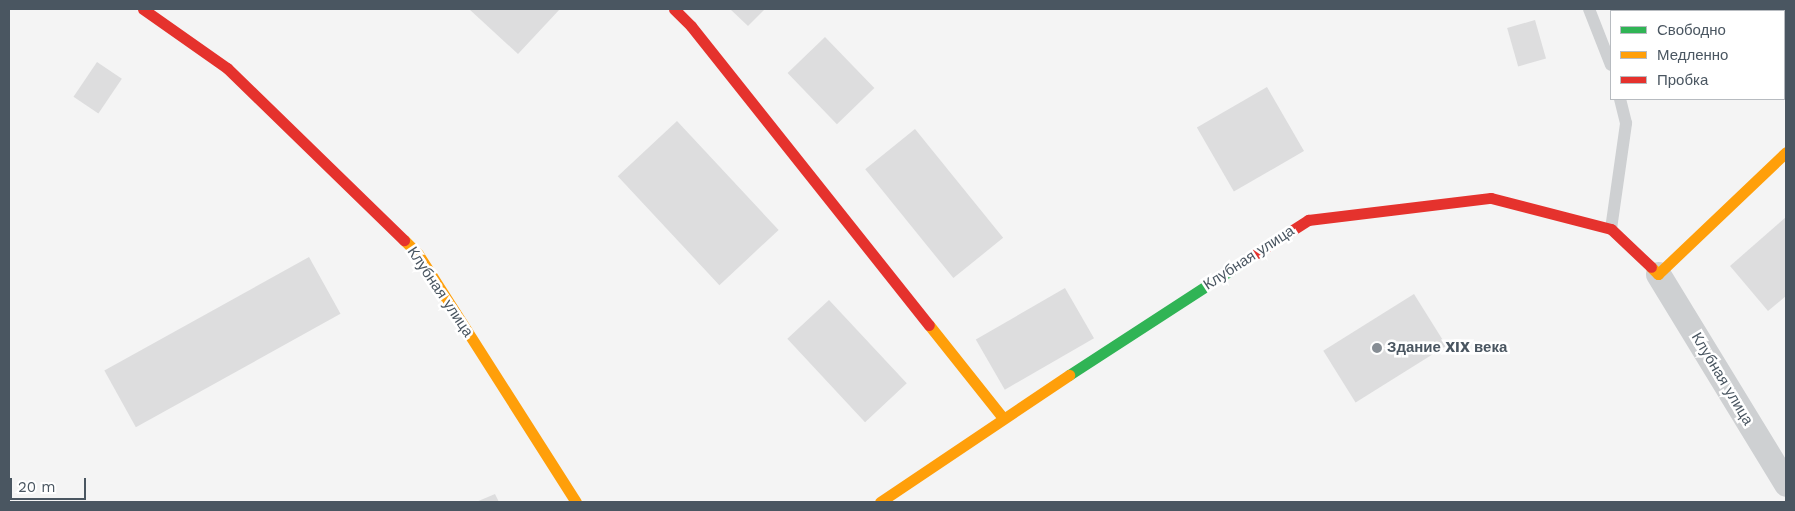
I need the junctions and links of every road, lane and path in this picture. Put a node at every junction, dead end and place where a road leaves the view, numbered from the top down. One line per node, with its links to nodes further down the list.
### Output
1 (143, 9): 11 (street, Клубная улица)
2 (674, 9): 9 (street)
3 (1589, 9): 4 (lane)
4 (1610, 62)
5 (1620, 100): 7 (lane)
6 (1786, 152): 8 (street)
7 (1611, 229): 8 (street, Клубная улица); 9 (street, Клубная улица)
8 (1658, 274): 10 (street, Клубная улица)
9 (1003, 418): 12 (street, Клубная улица)
10 (1786, 484)
11 (576, 502)
12 (880, 502)

